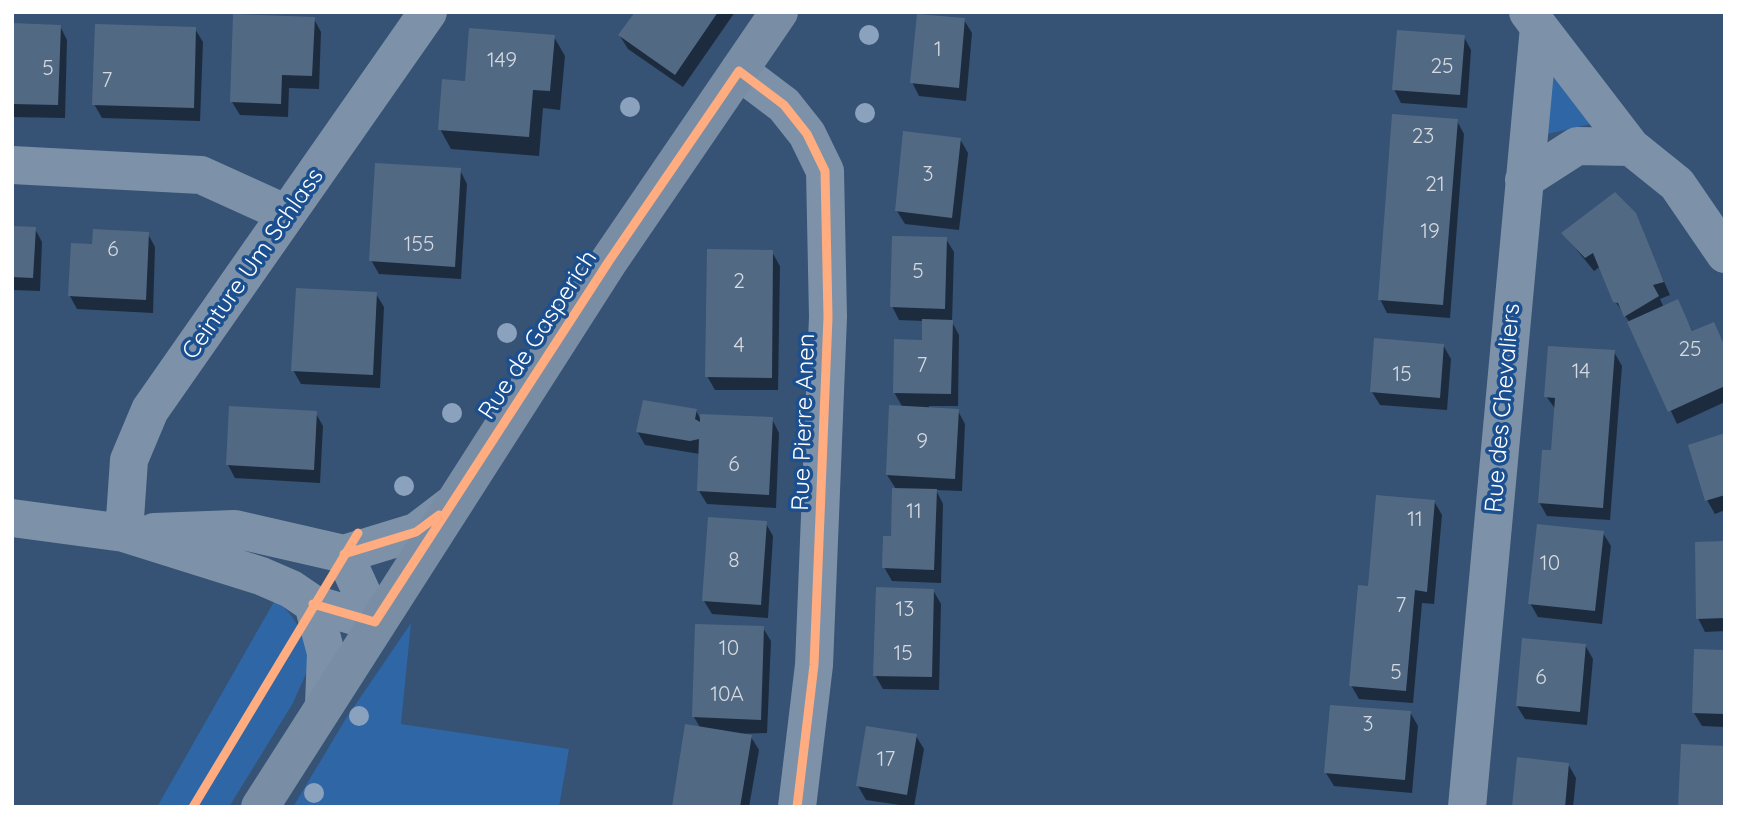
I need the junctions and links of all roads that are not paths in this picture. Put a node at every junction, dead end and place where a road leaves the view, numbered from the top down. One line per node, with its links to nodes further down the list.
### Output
1 (428, 12): 8 (street, Ceinture Um Schlass)
2 (779, 12): 4 (main road, Rue de Gasperich)
3 (1533, 20): 5 (street); 7 (street, Rue des Chevaliers)
4 (739, 71): 10 (main road, Rue de Gasperich); 18 (street, Rue Pierre Anen)
5 (1630, 146): 7 (street); 9 (street)
6 (12, 165): 8 (street)
7 (1524, 180): 19 (street, Rue des Chevaliers)
8 (287, 215): 12 (street, Ceinture Um Schlass)
9 (1725, 254)
10 (450, 506): 13 (street); 15 (main road, Rue de Gasperich)
11 (12, 518): 12 (street)
12 (124, 533): 13 (street); 14 (street)
13 (344, 555): 15 (street)
14 (313, 604): 15 (street); 16 (street)
15 (375, 622): 16 (main road, Rue de Gasperich)
16 (324, 705): 17 (main road, Rue de Gasperich)
17 (260, 807)
18 (797, 807)
19 (1467, 807)

